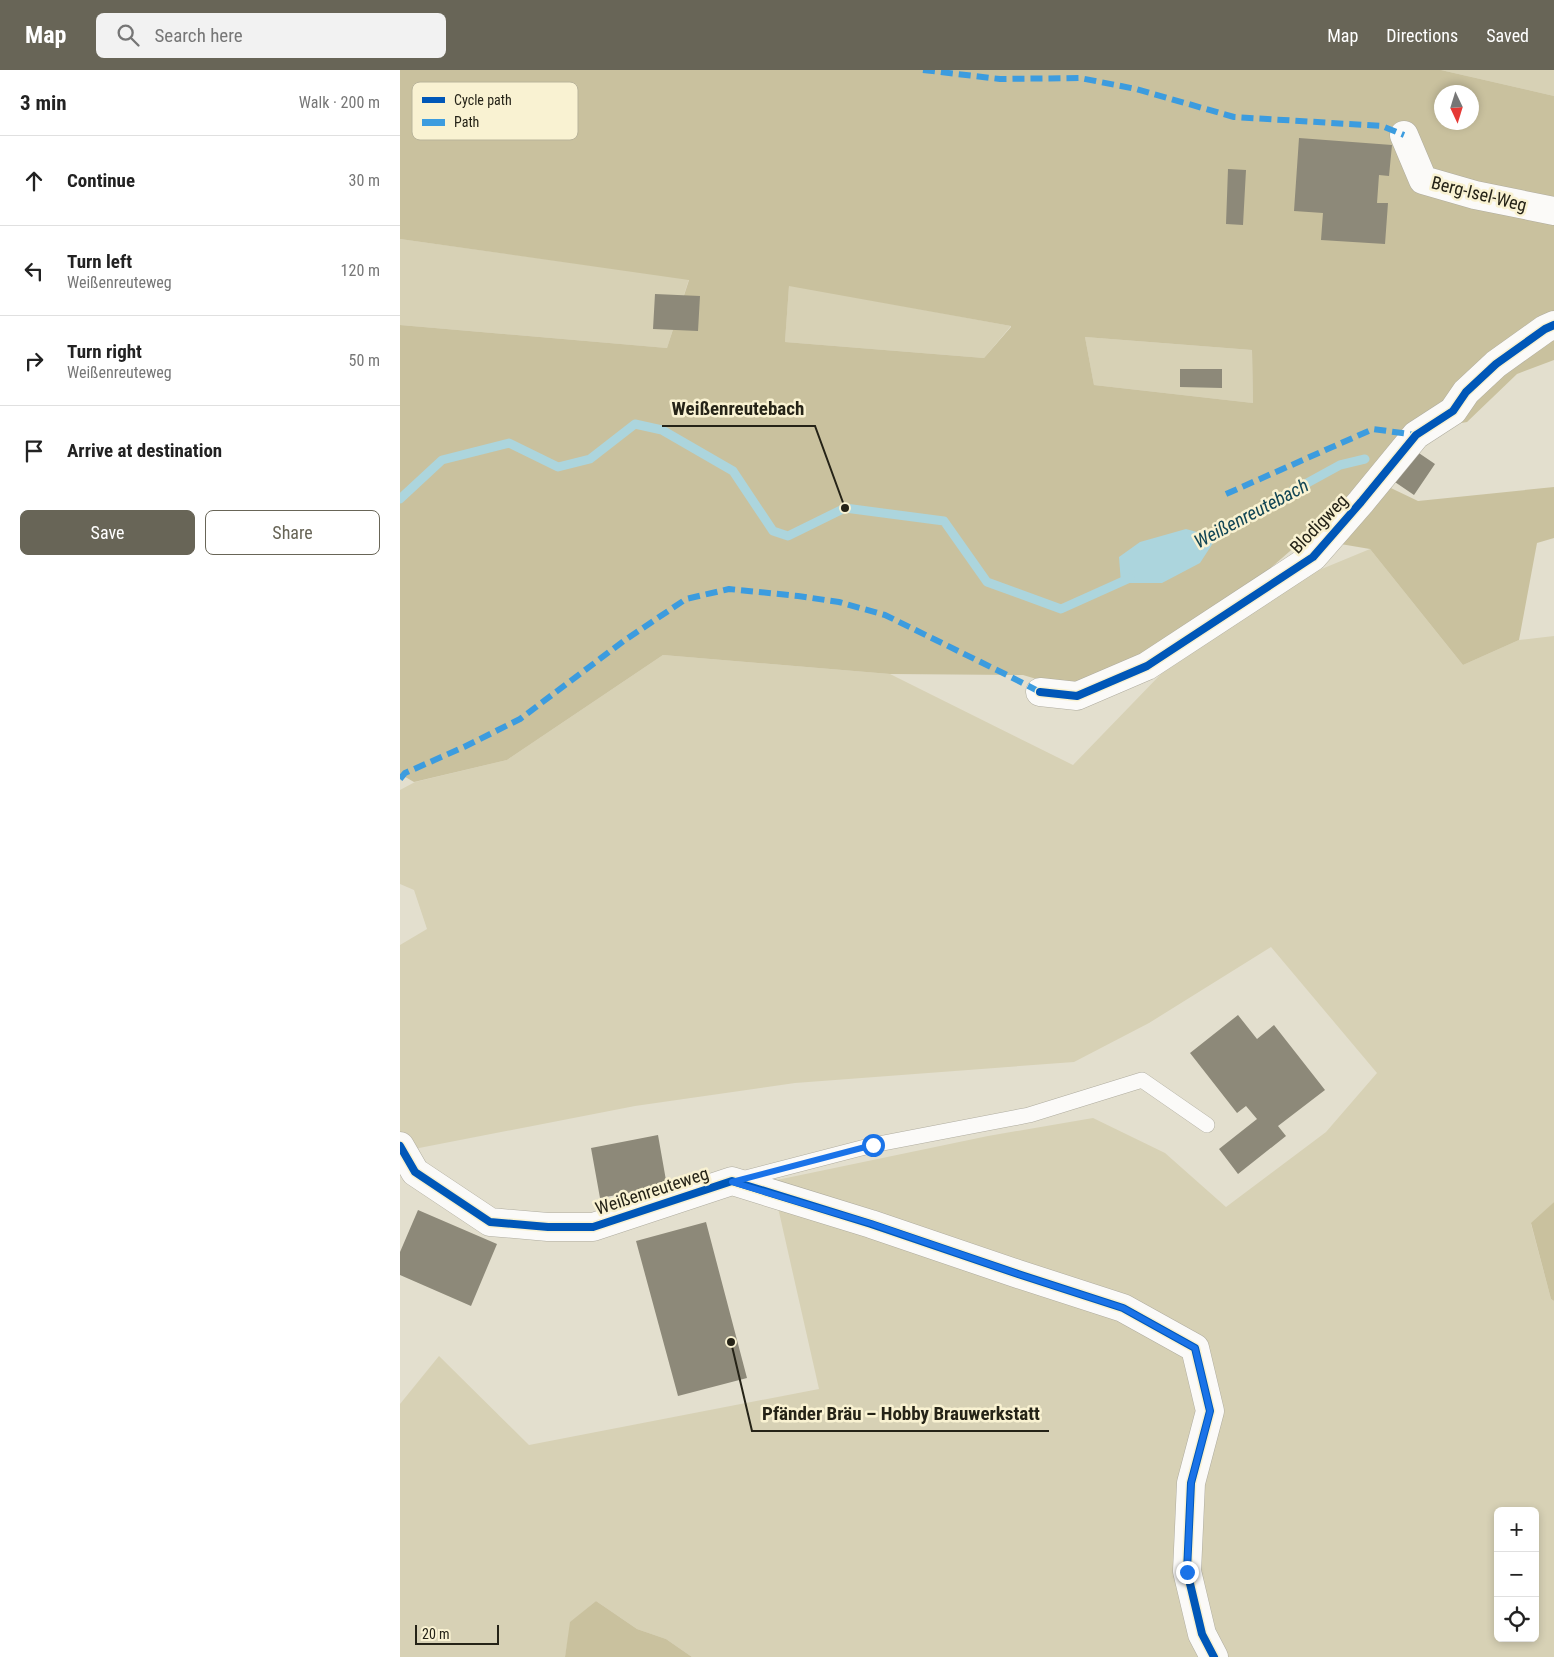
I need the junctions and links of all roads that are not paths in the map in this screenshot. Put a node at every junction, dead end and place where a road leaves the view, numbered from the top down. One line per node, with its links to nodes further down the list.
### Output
1 (1404, 135): 2 (street, Berg-Isel-Weg)
2 (1554, 211)
3 (1554, 325): 4 (street, Blodigweg)
4 (1040, 692)
5 (1207, 1125): 7 (lane)
6 (400, 1146): 7 (street, Weißenreuteweg)
7 (732, 1182): 8 (street, Weißenreuteweg)
8 (1214, 1657)

